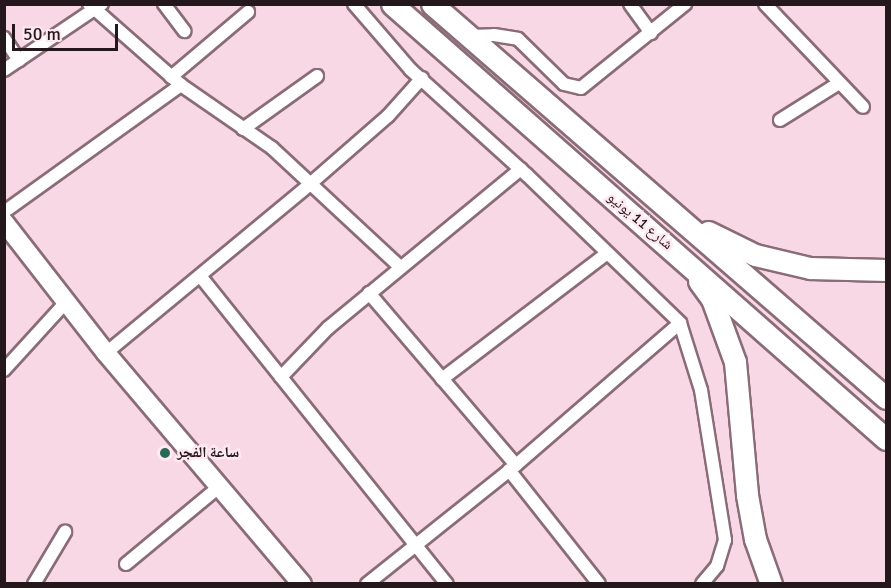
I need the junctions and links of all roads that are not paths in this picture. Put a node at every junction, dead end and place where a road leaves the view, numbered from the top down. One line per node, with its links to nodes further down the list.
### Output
1 (164, 4): 10 (street)
2 (354, 4): 17 (street)
3 (392, 4): 28 (highway, شارع 11 يونيو)
4 (432, 4): 12 (highway, شارع 11 يونيو)
5 (630, 4): 11 (street)
6 (685, 4): 11 (street)
7 (765, 4): 19 (street)
8 (95, 6): 14 (street); 18 (street)
9 (248, 12): 18 (street)
10 (184, 31)
11 (651, 33): 12 (street)
12 (468, 37): 26 (highway, شارع 11 يونيو)
13 (4, 38): 14 (street)
14 (20, 60): 15 (street)
15 (4, 70)
16 (317, 76): 22 (street)
17 (422, 78): 23 (street); 24 (street)
18 (176, 81): 22 (street); 25 (street)
19 (839, 83): 20 (street); 21 (street)
20 (863, 107)
21 (780, 120)
22 (243, 129): 24 (street)
23 (521, 169): 29 (street); 31 (street)
24 (310, 184): 31 (street); 33 (street)
25 (4, 212)
26 (675, 214): 28 (highway); 32 (highway); 41 (highway, شارع 11 يونيو)
27 (4, 222): 35 (main road)
28 (650, 229): 30 (highway, شارع 11 يونيو)
29 (606, 254): 36 (street); 40 (street)
30 (679, 254): 42 (highway, شارع 11 يونيو); 54 (highway)
31 (400, 267): 34 (street)
32 (886, 270)
33 (201, 277): 37 (street); 39 (street)
34 (369, 293): 39 (street); 40 (street)
35 (66, 302): 37 (main road); 38 (street)
36 (680, 323): 43 (street); 53 (street)
37 (106, 353): 44 (main road)
38 (4, 370)
39 (281, 377): 46 (street)
40 (442, 379): 43 (street)
41 (886, 398)
42 (886, 439)
43 (512, 468): 46 (street); 52 (street)
44 (220, 486): 47 (street); 49 (main road)
45 (65, 532): 48 (street)
46 (416, 545): 50 (street); 51 (street)
47 (126, 564)
48 (34, 584)
49 (302, 584)
50 (367, 584)
51 (447, 584)
52 (598, 584)
53 (702, 584)
54 (771, 584)

